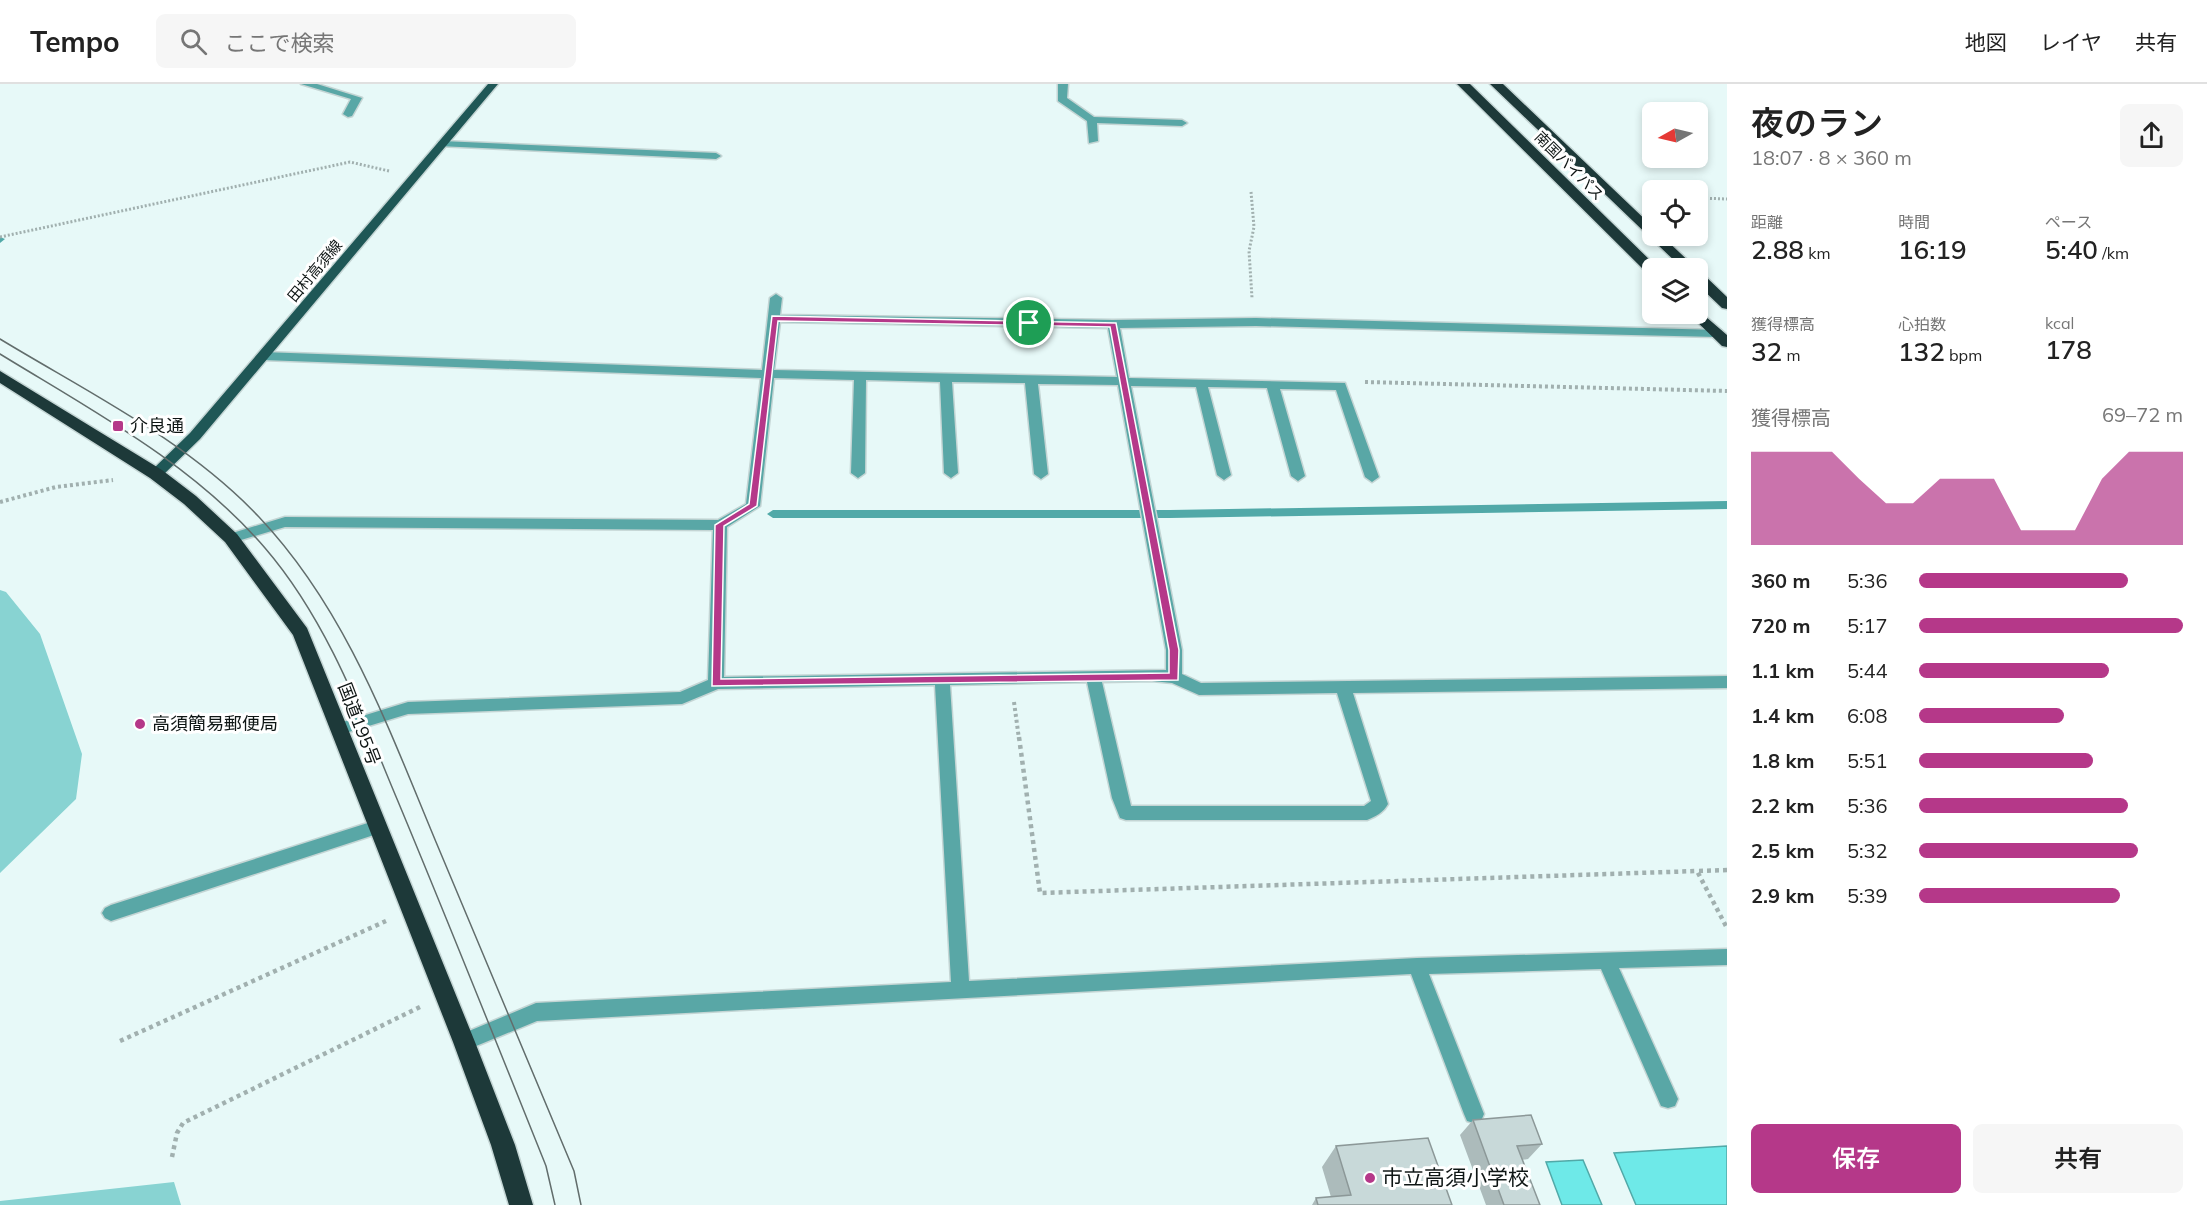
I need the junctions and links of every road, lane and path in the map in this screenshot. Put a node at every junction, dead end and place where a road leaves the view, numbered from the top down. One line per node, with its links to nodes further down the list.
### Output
1 (306, 84): 6 (street)
2 (493, 84): 10 (main road, 田村高須線)
3 (1063, 84): 7 (street)
4 (1463, 84): 20 (highway, 南国バイパス)
5 (1496, 84): 16 (highway, 南国バイパス)
6 (348, 114)
7 (1092, 120): 8 (street); 9 (street)
8 (1182, 123)
9 (1093, 141)
10 (442, 144): 11 (street); 12 (main road, 田村高須線)
11 (716, 156)
12 (415, 178): 17 (path); 29 (main road, 田村高須線)
13 (1251, 192): 25 (path)
14 (1708, 198): 15 (path)
15 (1727, 199)
16 (1642, 224)
17 (0, 237)
18 (1666, 246): 19 (highway, 南国バイパス)
19 (1678, 258)
20 (1642, 260)
21 (1708, 287): 23 (highway)
22 (776, 298): 24 (street)
23 (1727, 305)
24 (774, 318): 26 (street); 30 (street)
25 (1256, 322): 26 (street); 28 (street)
26 (1113, 324): 35 (street)
27 (1707, 324): 28 (highway)
28 (1722, 338)
29 (262, 357): 30 (street); 41 (main road, 田村高須線)
30 (768, 374): 31 (street); 48 (street)
31 (860, 375): 33 (street); 40 (street)
32 (0, 376): 41 (highway, 国道195号)
33 (946, 378): 34 (street); 42 (street)
34 (1031, 380): 35 (street); 43 (street)
35 (1124, 382): 36 (street); 51 (street)
36 (1201, 383): 37 (street); 44 (street)
37 (1272, 384): 38 (street); 45 (street)
38 (1341, 386): 39 (path); 46 (street)
39 (1727, 391)
40 (858, 473)
41 (156, 474): 47 (path); 49 (highway, 国道195号)
42 (951, 474)
43 (1041, 474)
44 (1224, 475)
45 (1298, 476)
46 (1372, 477)
47 (0, 502)
48 (720, 525): 49 (street); 55 (street)
49 (231, 538): 57 (highway, 国道195号)
50 (1092, 676): 51 (street); 52 (street); 56 (street)
51 (1174, 677): 56 (street)
52 (1012, 678): 53 (street); 60 (path)
53 (942, 679): 55 (street); 67 (street)
54 (1727, 682): 56 (street)
55 (716, 683): 57 (street)
56 (1343, 687)
57 (339, 729): 58 (highway, 国道195号)
58 (377, 827): 61 (highway, 国道195号); 62 (street)
59 (1727, 870): 60 (path)
60 (1698, 871): 63 (path)
61 (411, 910): 68 (highway, 国道195号); 69 (path)
62 (111, 913)
63 (1727, 928)
64 (1727, 957): 65 (street)
65 (1607, 961): 66 (street); 71 (street)
66 (1417, 966): 67 (street); 72 (street)
67 (961, 991): 70 (street)
68 (445, 995): 70 (highway, 国道195号); 73 (path)
69 (120, 1041)
70 (464, 1042): 74 (highway, 国道195号)
71 (1668, 1099)
72 (1474, 1114)
73 (172, 1157)
74 (521, 1205)

